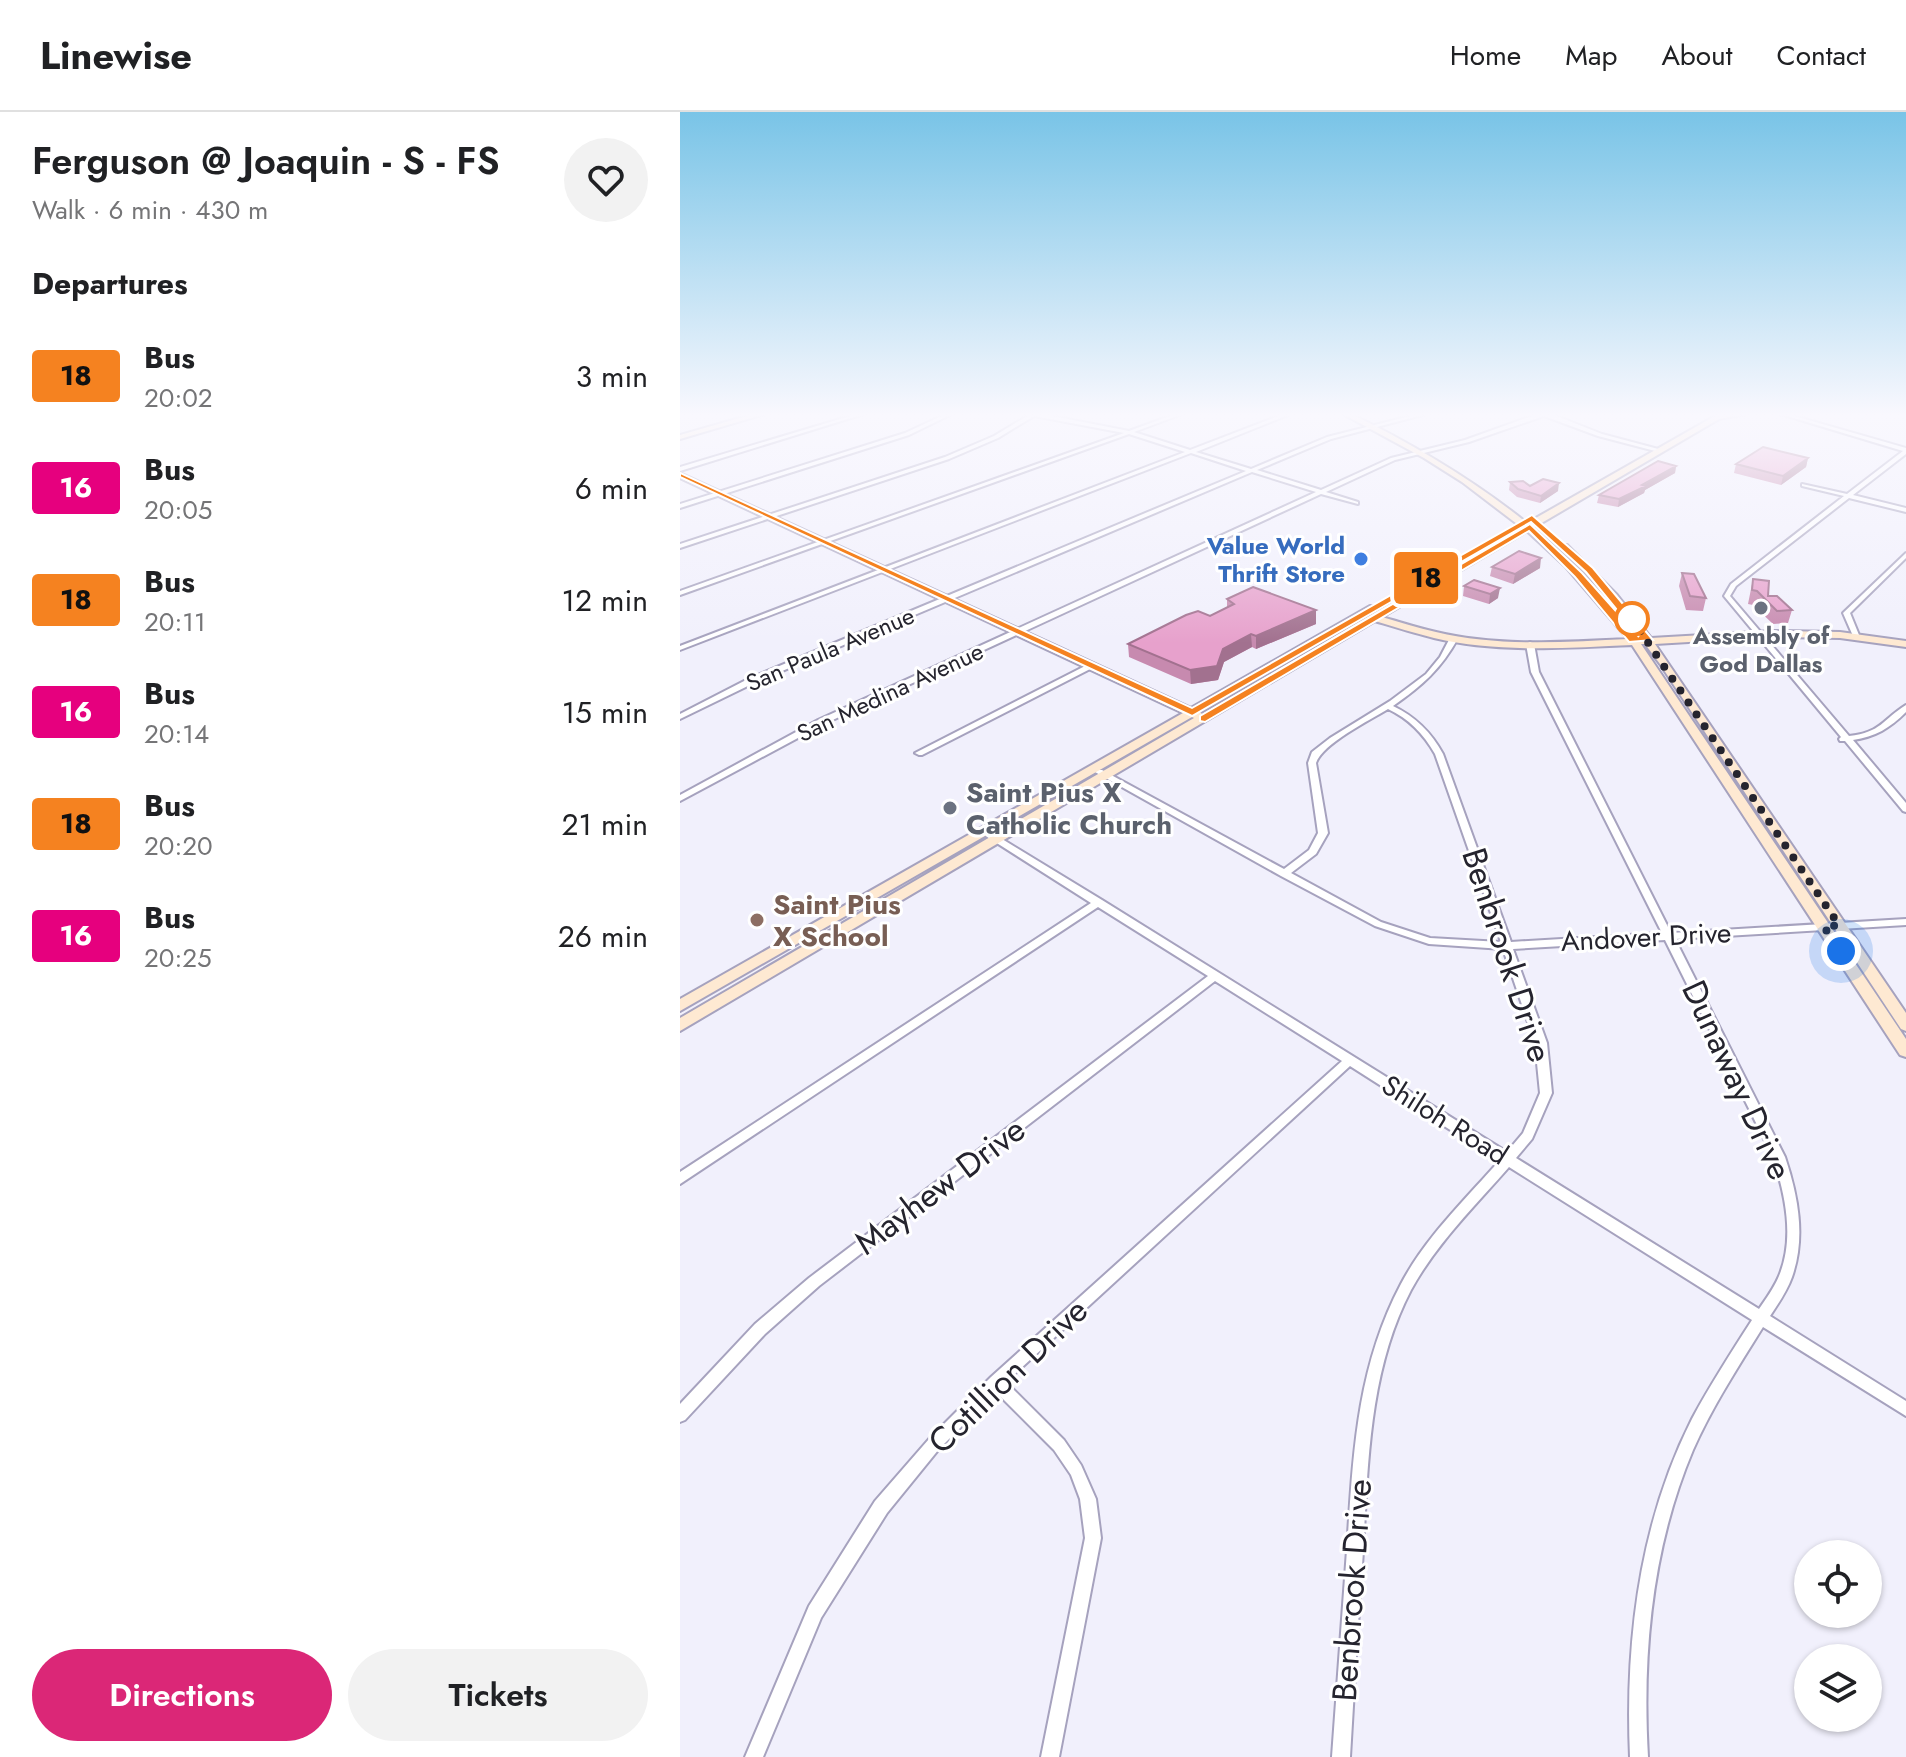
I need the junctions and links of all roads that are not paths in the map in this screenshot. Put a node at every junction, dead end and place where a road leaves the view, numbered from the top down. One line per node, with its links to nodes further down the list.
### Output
1 (713, 490): 14 (main road)
2 (730, 490): 14 (street)
3 (850, 490): 19 (street)
4 (969, 490): 21 (street)
5 (1088, 490): 25 (street)
6 (1208, 490): 29 (street, San Paula Avenue)
7 (1315, 490): 13 (street)
8 (1327, 490): 13 (street, San Medina Avenue)
9 (1484, 490): 20 (main road)
10 (1586, 490): 20 (main road)
11 (1824, 490): 15 (street)
12 (1857, 490): 15 (street)
13 (1322, 492): 16 (street); 31 (street, San Medina Avenue)
14 (720, 493): 17 (street); 19 (main road)
15 (1849, 496): 18 (street); 32 (street)
16 (1356, 503)
17 (680, 506)
18 (1906, 510)
19 (770, 517): 21 (main road); 22 (street)
20 (1531, 522): 23 (main road); 35 (main road)
21 (824, 542): 25 (main road); 28 (street)
22 (680, 546)
23 (1484, 549): 26 (main road); 27 (main road)
24 (1906, 555): 33 (street)
25 (883, 569): 29 (main road); 38 (street)
26 (1430, 576): 27 (main road); 30 (main road)
27 (1441, 579): 30 (main road)
28 (680, 593)
29 (947, 599): 31 (main road); 43 (street, San Paula Avenue)
30 (1370, 616): 34 (main road); 42 (main road)
31 (1018, 632): 39 (main road); 48 (street, San Medina Avenue)
32 (1756, 635): 33 (main road); 35 (main road); 44 (street)
33 (1855, 635): 37 (main road)
34 (1454, 638): 36 (main road); 40 (street)
35 (1640, 640): 36 (main road); 55 (main road)
36 (1530, 644): 57 (street, Dunaway Drive)
37 (1906, 644)
38 (680, 648)
39 (1092, 666): 42 (main road); 45 (street)
40 (1387, 706): 52 (street); 58 (street, Benbrook Drive)
41 (1906, 707): 44 (street)
42 (1198, 716): 46 (main road); 47 (main road)
43 (680, 717)
44 (1843, 739): 49 (street)
45 (919, 753)
46 (1093, 769): 47 (street, Andover Drive); 50 (main road)
47 (1106, 776): 51 (main road); 52 (street, Andover Drive)
48 (680, 798)
49 (1906, 809)
50 (984, 831): 51 (street, Shiloh Road); 56 (main road)
51 (998, 839): 53 (street, Shiloh Road); 56 (main road)
52 (1284, 874): 58 (street, Andover Drive)
53 (1099, 902): 59 (street, Shiloh Road); 66 (street)
54 (1906, 922): 55 (street, Andover Drive)
55 (1832, 926): 57 (street, Andover Drive); 62 (main road); 63 (main road)
56 (833, 927): 60 (main road); 61 (main road)
57 (1668, 935): 58 (street, Andover Drive); 67 (street, Dunaway Drive)
58 (1508, 946): 65 (street, Benbrook Drive)
59 (1215, 976): 64 (street, Shiloh Road); 70 (street, Mayhew Drive)
60 (680, 1006)
61 (681, 1022)
62 (1906, 1025)
63 (1906, 1051)
64 (1349, 1061): 65 (street, Shiloh Road); 68 (street, Cotillion Drive)
65 (1509, 1160): 67 (street, Shiloh Road); 73 (street, Benbrook Drive)
66 (680, 1179)
67 (1762, 1320): 69 (street, Shiloh Road); 74 (street, Dunaway Drive)
68 (996, 1382): 71 (street, Cotillion Drive); 72 (street)
69 (1906, 1409)
70 (680, 1415)
71 (754, 1757)
72 (1050, 1757)
73 (1341, 1757)
74 (1639, 1757)

